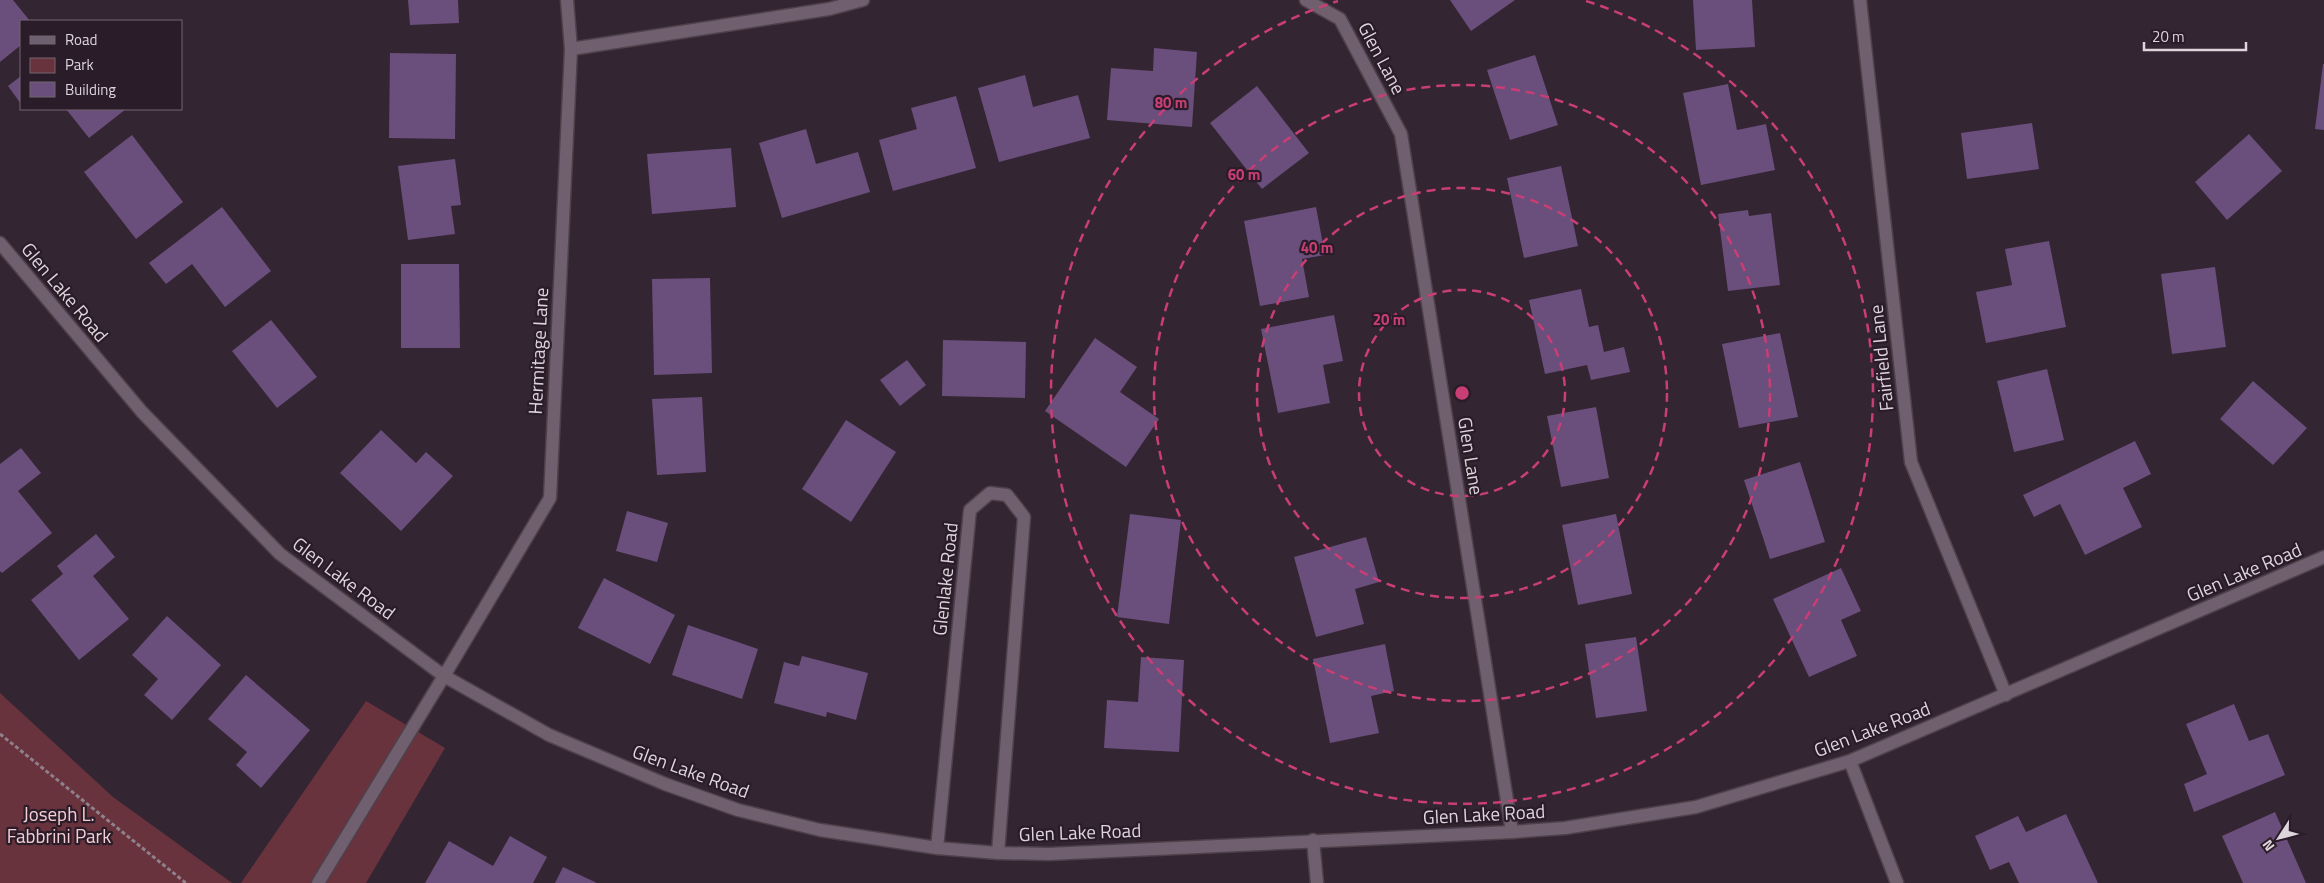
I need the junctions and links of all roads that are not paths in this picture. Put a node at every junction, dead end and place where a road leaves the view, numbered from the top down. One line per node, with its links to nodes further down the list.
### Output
1 (567, 0): 5 (street, Hermitage Lane)
2 (863, 0): 5 (street)
3 (1306, 0): 11 (street, Glen Lane)
4 (1860, 0): 9 (street, Fairfield Lane)
5 (571, 49): 8 (street, Hermitage Lane)
6 (0, 243): 8 (street, Glen Lake Road)
7 (2324, 559): 9 (street, Glen Lake Road)
8 (444, 676): 13 (street, Glen Lake Road); 15 (street, Hermitage Lane)
9 (2006, 694): 10 (street, Glen Lake Road)
10 (1850, 761): 11 (street, Glen Lake Road); 17 (street)
11 (1512, 832): 12 (street, Glen Lake Road)
12 (1313, 840): 14 (street, Glen Lake Road); 16 (street)
13 (937, 848): 14 (street, Glen Lake Road); 14 (street, Glenlake Road)
14 (998, 853)
15 (318, 883)
16 (1317, 883)
17 (1897, 883)

